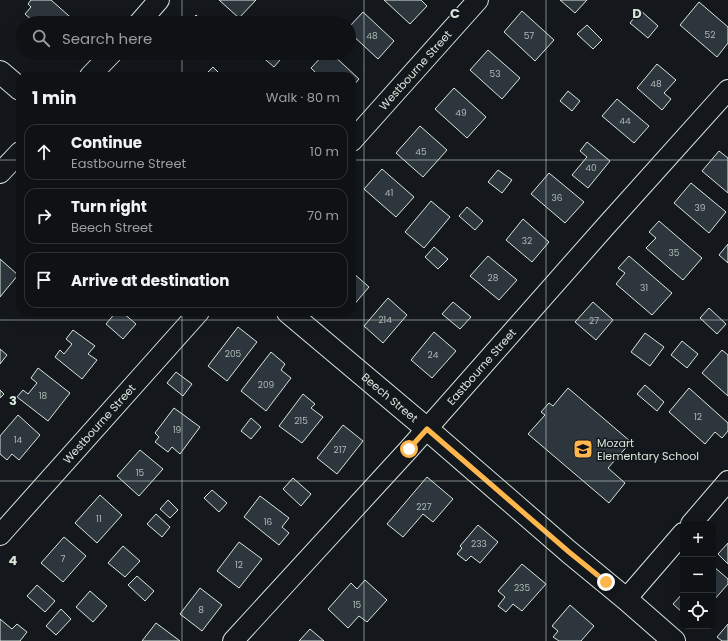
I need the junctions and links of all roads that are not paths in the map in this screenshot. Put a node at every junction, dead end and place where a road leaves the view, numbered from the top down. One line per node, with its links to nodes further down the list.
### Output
1 (159, 0): 3 (street)
2 (478, 0): 9 (street, Westbourne Street)
3 (145, 16)
4 (105, 60): 6 (street)
5 (0, 72): 7 (street)
6 (94, 72)
7 (16, 86)
8 (728, 90): 14 (street, Eastbourne Street)
9 (356, 137)
10 (16, 156): 11 (street)
11 (0, 173)
12 (195, 316): 17 (street, Westbourne Street)
13 (293, 316): 14 (street, Beech Street)
14 (427, 429): 19 (street, Beech Street); 20 (street, Eastbourne Street)
15 (728, 481): 16 (street)
16 (694, 521)
17 (0, 535)
18 (680, 536): 19 (street)
19 (626, 599): 21 (street, Beech Street)
20 (233, 641)
21 (674, 641)

